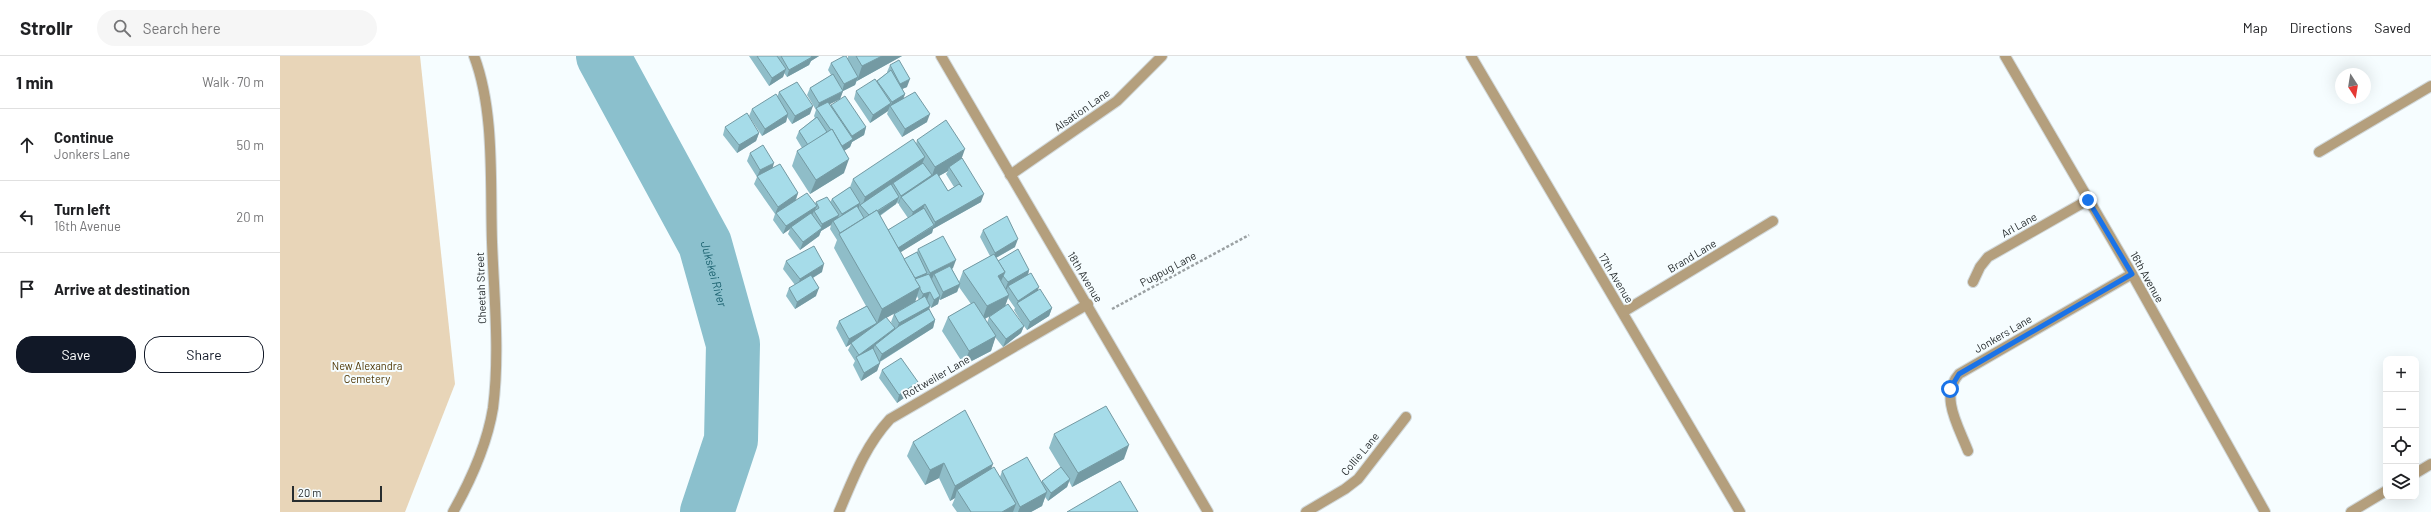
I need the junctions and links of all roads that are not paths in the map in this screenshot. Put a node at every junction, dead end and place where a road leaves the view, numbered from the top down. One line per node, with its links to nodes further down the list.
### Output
1 (474, 56): 20 (street, Cheetah Street)
2 (941, 56): 8 (street, 18th Avenue)
3 (1162, 56): 8 (street, Alsation Lane)
4 (1471, 56): 14 (street, 17th Avenue)
5 (2005, 56): 9 (street, 16th Avenue)
6 (2431, 86): 7 (street)
7 (2319, 152)
8 (1010, 175): 13 (street, 18th Avenue)
9 (2088, 200): 11 (street, 16th Avenue); 12 (street, Arl Lane)
10 (1773, 221): 14 (street, Brand Lane)
11 (2132, 274): 16 (street, Jonkers Lane); 25 (street, 16th Avenue)
12 (1973, 282)
13 (1088, 304): 21 (street, Rottweiler Lane); 22 (street, 18th Avenue)
14 (1623, 312): 24 (street, 17th Avenue)
15 (1406, 417): 23 (street, Collie Lane)
16 (1968, 451)
17 (2431, 464): 18 (street)
18 (2419, 471)
19 (2383, 493): 26 (street)
20 (453, 512)
21 (839, 512)
22 (1208, 512)
23 (1306, 512)
24 (1740, 512)
25 (2265, 512)
26 (2351, 512)

